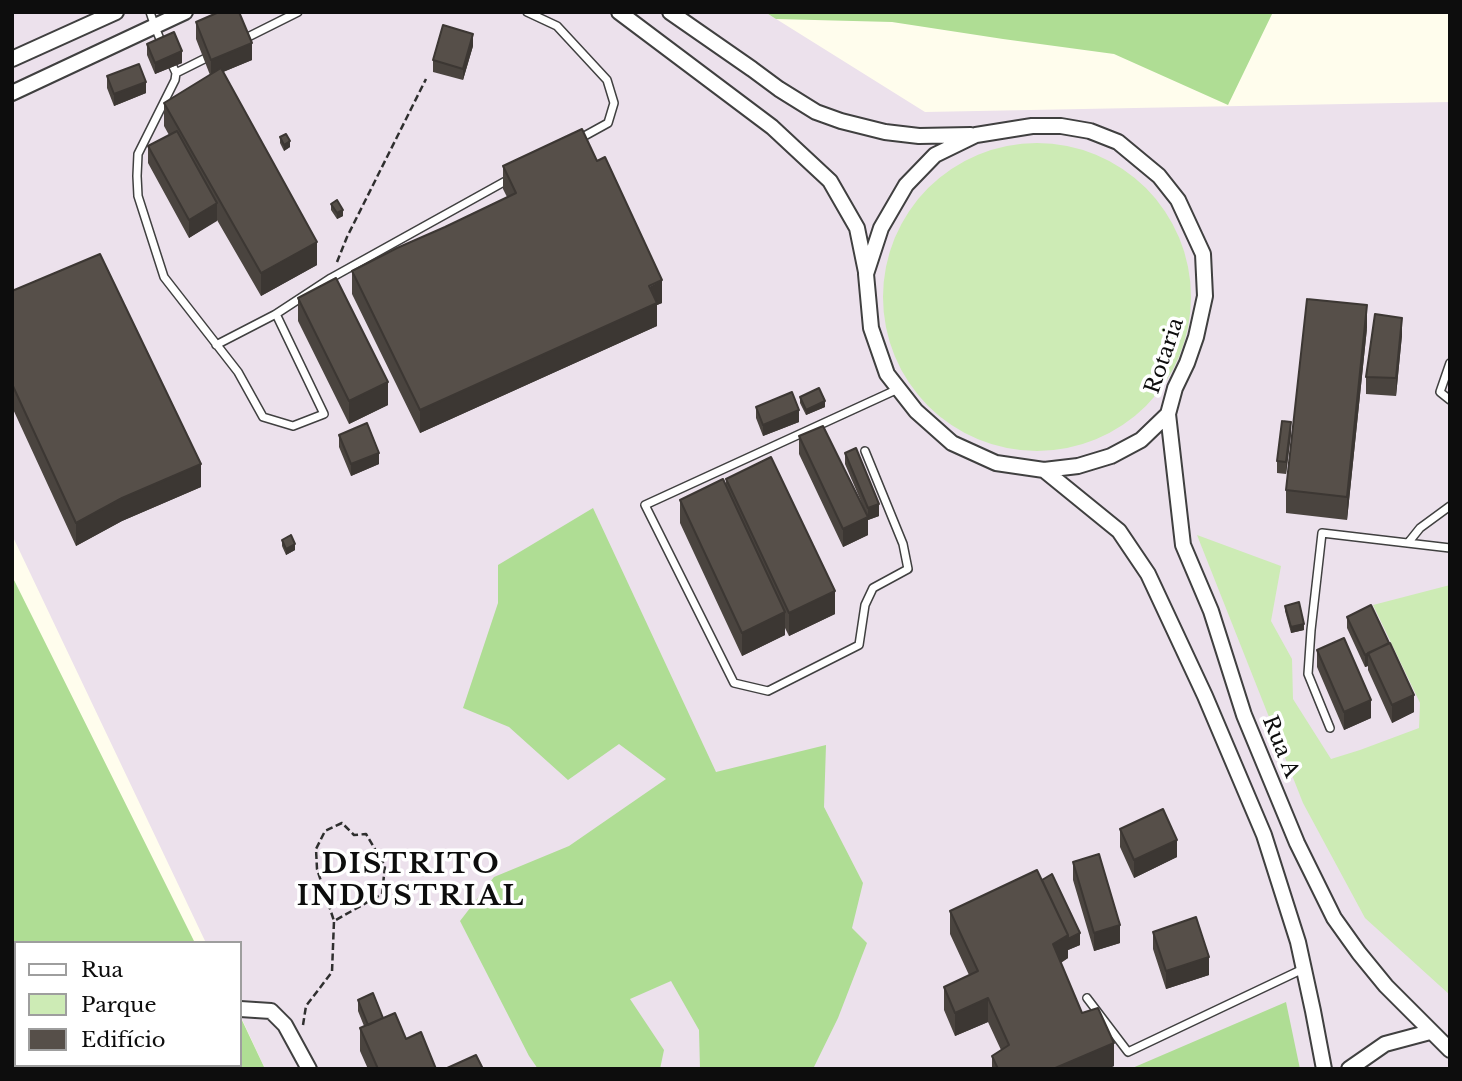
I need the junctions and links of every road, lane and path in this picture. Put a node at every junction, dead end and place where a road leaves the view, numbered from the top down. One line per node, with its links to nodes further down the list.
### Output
1 (116, 12): 11 (street)
2 (150, 12): 8 (lane)
3 (186, 12): 8 (street)
4 (298, 12): 9 (lane)
5 (527, 12): 16 (lane)
6 (619, 12): 18 (street)
7 (670, 12): 15 (street)
8 (155, 27): 12 (lane); 14 (street)
9 (237, 43)
10 (213, 55): 12 (lane)
11 (12, 59)
12 (176, 74): 21 (lane)
13 (426, 79): 19 (path)
14 (12, 93)
15 (976, 135): 18 (street, Rotaria); 25 (street, Rotaria)
16 (574, 142)
17 (517, 174): 19 (lane)
18 (866, 274): 23 (street, Rotaria)
19 (331, 278): 20 (lane)
20 (276, 314): 21 (lane); 21 (lane)
21 (216, 345)
22 (1450, 363): 24 (lane)
23 (899, 389): 26 (lane); 27 (street, Rotaria)
24 (1450, 400)
25 (1168, 414): 27 (street, Rotaria); 36 (street, Rua A)
26 (865, 452)
27 (1044, 470): 33 (street)
28 (1450, 506): 29 (lane)
29 (1408, 543): 30 (lane); 31 (lane)
30 (1450, 548)
31 (1330, 728)
32 (334, 921): 32 (path); 37 (path)
33 (1304, 969): 34 (lane); 40 (street)
34 (1087, 998)
35 (242, 1009): 37 (street)
36 (1430, 1032): 38 (street, Rua A); 41 (street)
37 (298, 1049): 39 (street)
38 (1449, 1049)
39 (309, 1069)
40 (1324, 1069)
41 (1349, 1069)

